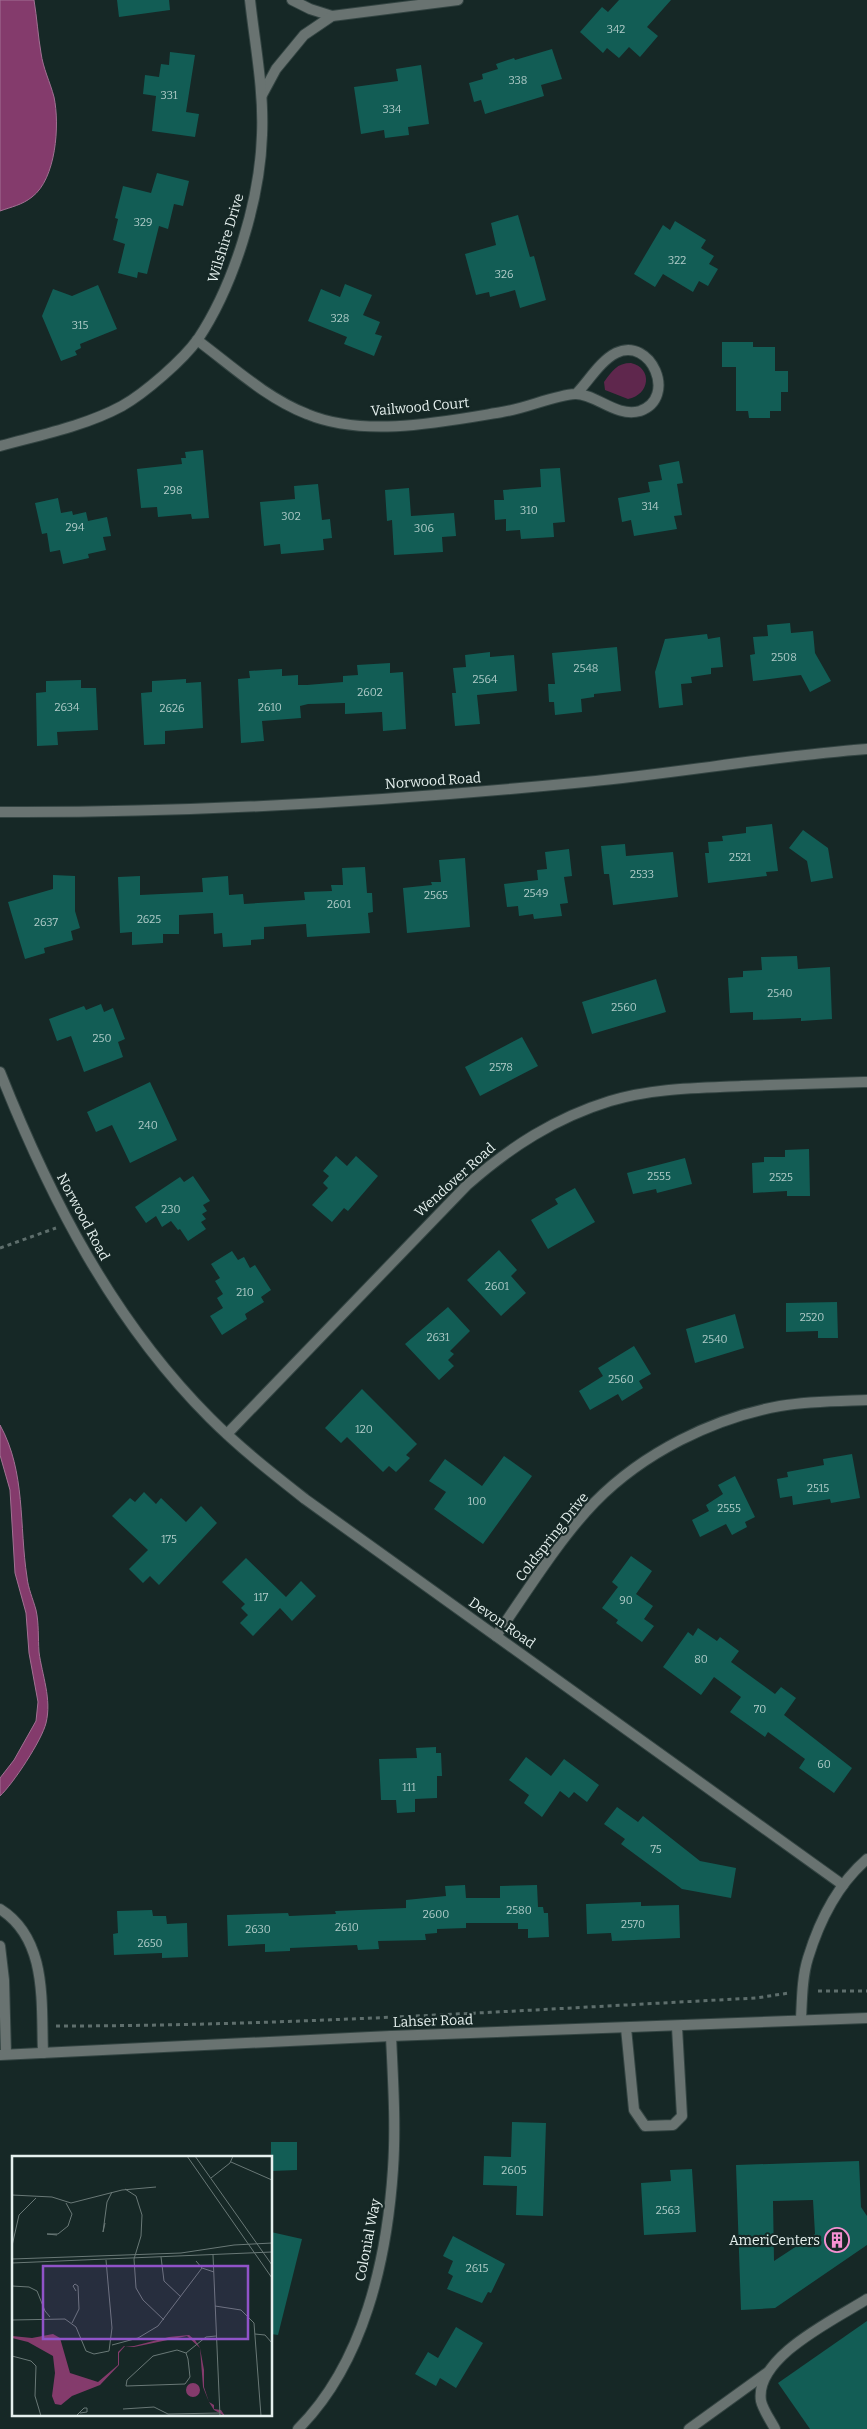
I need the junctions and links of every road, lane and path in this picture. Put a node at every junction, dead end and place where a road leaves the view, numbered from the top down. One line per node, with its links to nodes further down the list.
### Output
1 (250, 0): 5 (street, Wilshire Drive)
2 (292, 0): 4 (street)
3 (458, 0): 4 (street)
4 (332, 16): 5 (street)
5 (262, 95): 6 (street, Wilshire Drive)
6 (197, 340): 7 (street, Vailwood Court); 8 (street, Wilshire Drive)
7 (576, 394): 7 (street)
8 (0, 446)
9 (867, 749): 10 (street, Norwood Road)
10 (0, 812)
11 (0, 1072): 13 (street, Norwood Road)
12 (867, 1082): 17 (street, Wendover Road)
13 (68, 1223): 14 (path); 15 (street, Norwood Road)
14 (0, 1248)
15 (162, 1364): 17 (street, Devon Road)
16 (867, 1400): 18 (street, Coldspring Drive)
17 (227, 1434): 18 (street, Devon Road)
18 (496, 1636): 20 (street, Devon Road)
19 (867, 1859): 20 (street)
20 (842, 1885): 27 (street)
21 (0, 1909): 32 (street)
22 (0, 1946): 33 (street)
23 (822, 1990): 24 (path)
24 (867, 1991)
25 (771, 1995): 28 (path)
26 (867, 2018): 27 (street, Lahser Road)
27 (801, 2019): 29 (street, Lahser Road)
28 (57, 2026)
29 (677, 2027): 30 (street, Lahser Road); 30 (street)
30 (626, 2028): 31 (street, Lahser Road)
31 (391, 2036): 32 (street, Lahser Road); 36 (street, Colonial Way)
32 (43, 2053): 33 (street, Lahser Road)
33 (3, 2054)
34 (867, 2299): 35 (street)
35 (768, 2372): 37 (street); 38 (street)
36 (298, 2429)
37 (689, 2429)
38 (775, 2429)

